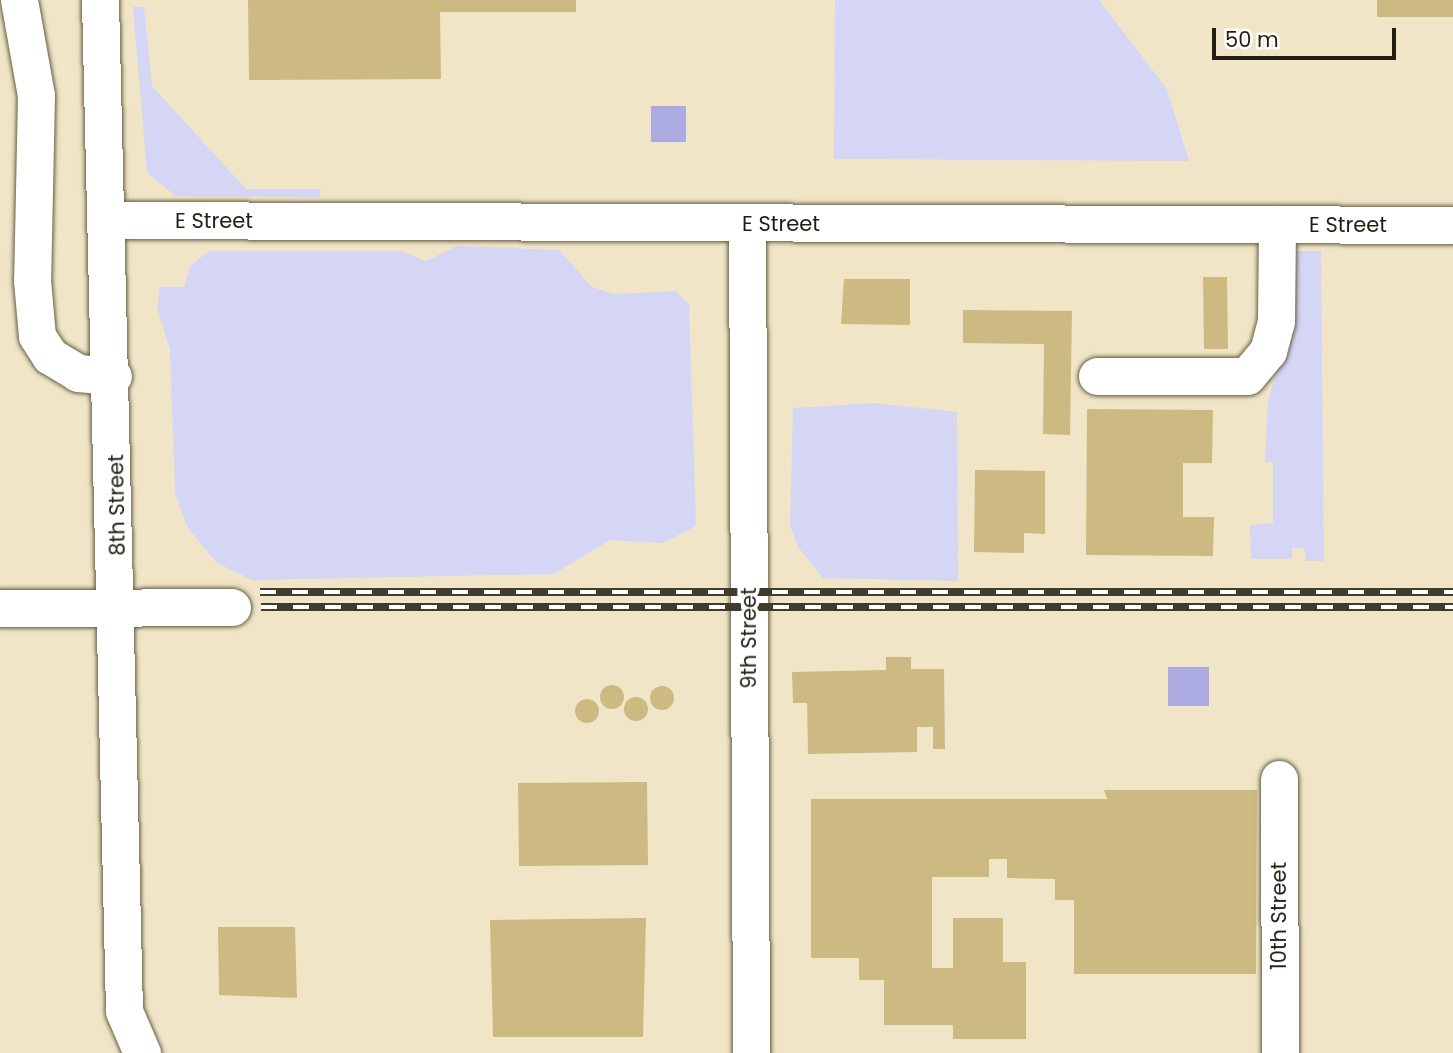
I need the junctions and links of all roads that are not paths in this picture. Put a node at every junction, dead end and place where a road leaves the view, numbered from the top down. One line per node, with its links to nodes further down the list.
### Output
1 (19, 0): 7 (lane)
2 (100, 0): 3 (lane, 8th Street)
3 (109, 220): 4 (lane, E Street); 7 (lane, 8th Street)
4 (747, 224): 5 (lane, E Street); 14 (lane, 9th Street)
5 (1277, 225): 6 (lane, E Street); 8 (lane)
6 (1453, 225)
7 (113, 376): 9 (lane, 8th Street)
8 (1097, 376)
9 (119, 607): 10 (lane); 11 (lane); 13 (lane, 8th Street)
10 (232, 607)
11 (0, 608)
12 (1279, 779): 15 (lane, 10th Street)
13 (142, 1053)
14 (751, 1053)
15 (1279, 1053)

